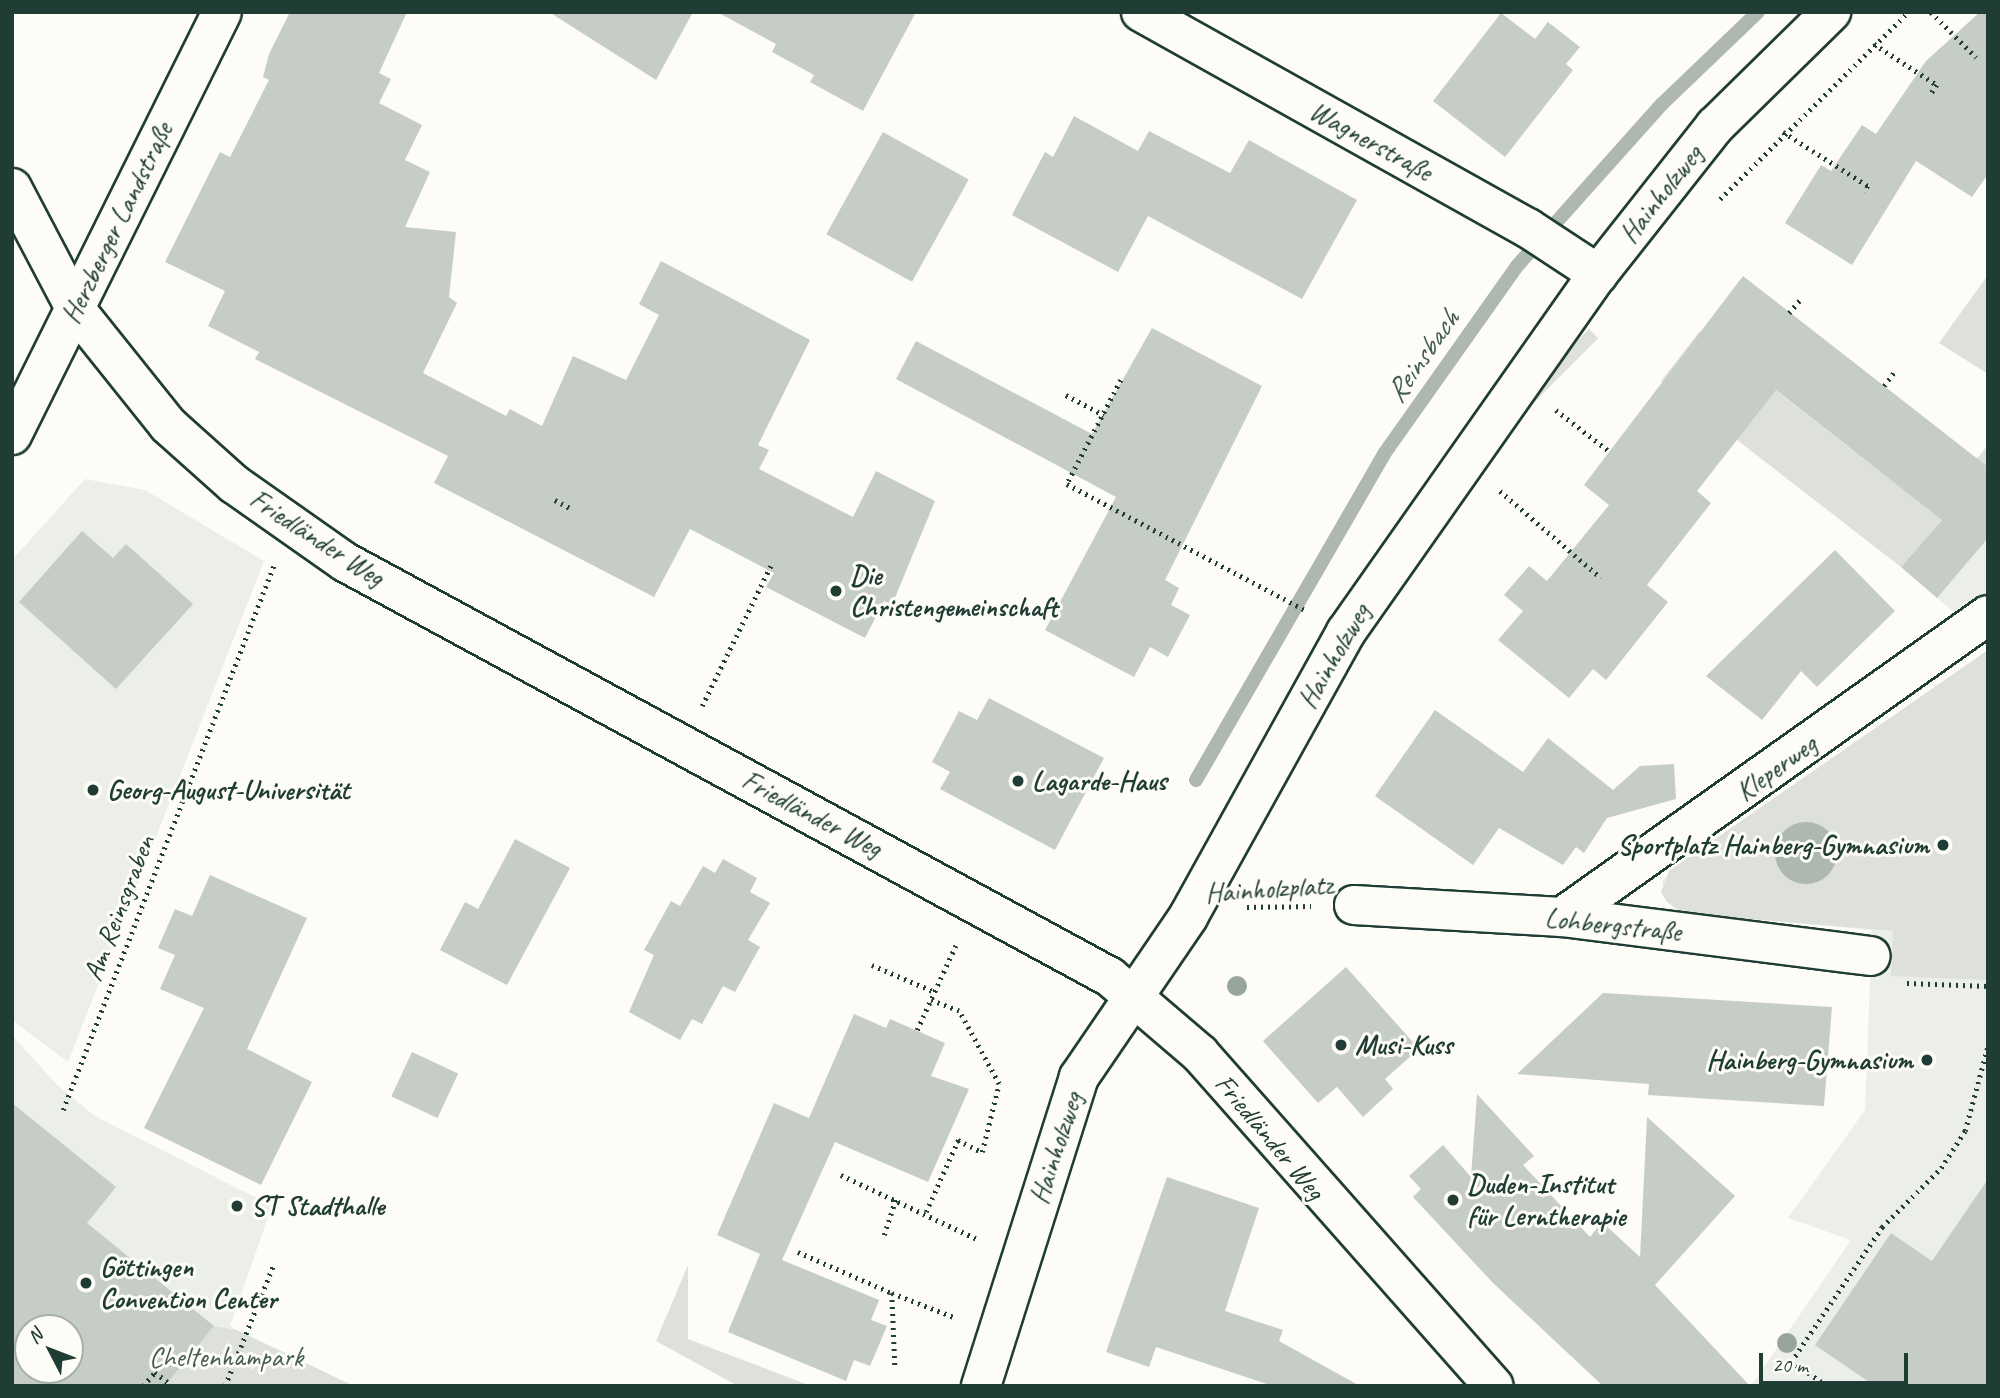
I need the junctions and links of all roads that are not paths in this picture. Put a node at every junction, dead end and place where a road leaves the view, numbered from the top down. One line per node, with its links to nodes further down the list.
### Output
1 (222, 12): 6 (street, Herzberger Landstraße)
2 (1141, 12): 5 (street, Wagnerstraße)
3 (1831, 12): 5 (street, Hainholzweg)
4 (12, 188): 6 (street, Friedländer Weg)
5 (1598, 274): 12 (street, Hainholzweg)
6 (76, 310): 7 (street, Herzberger Landstraße); 12 (street, Friedländer Weg)
7 (12, 435)
8 (1988, 615): 10 (street, Kleperweg)
9 (1354, 905): 10 (street, Lohbergstraße)
10 (1562, 917): 11 (street, Lohbergstraße)
11 (1871, 956)
12 (1134, 995): 13 (street, Hainholzweg); 14 (street, Friedländer Weg)
13 (982, 1386)
14 (1494, 1386)

